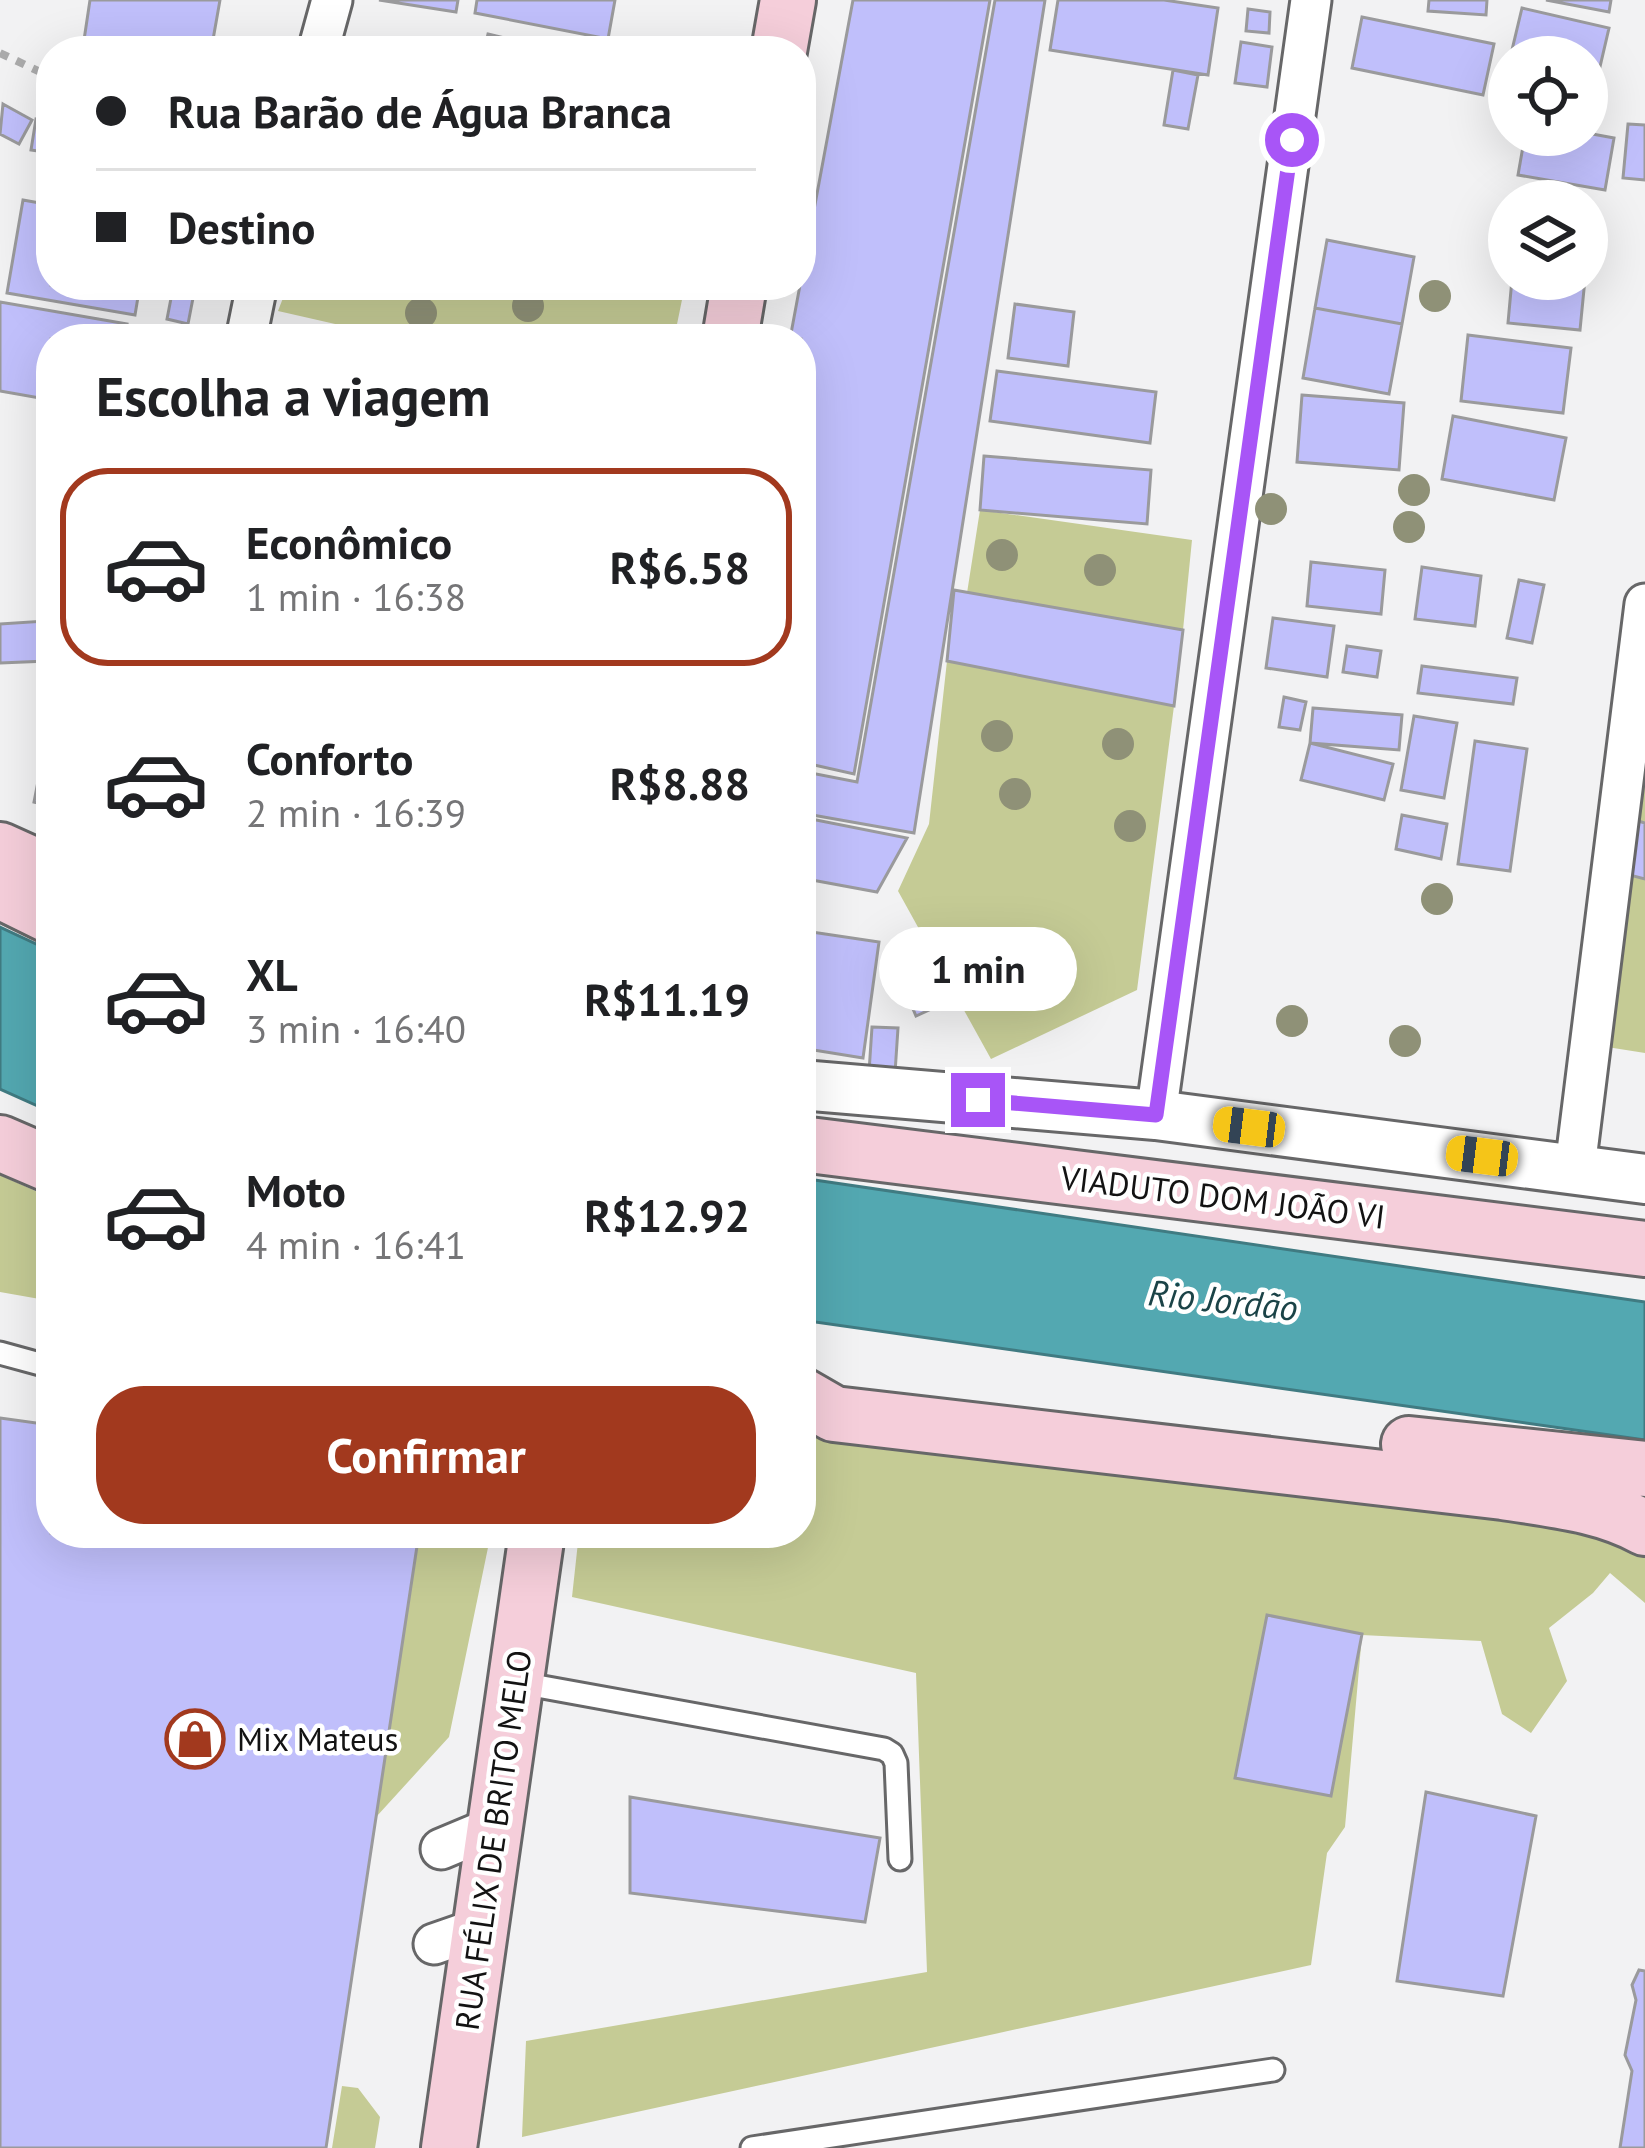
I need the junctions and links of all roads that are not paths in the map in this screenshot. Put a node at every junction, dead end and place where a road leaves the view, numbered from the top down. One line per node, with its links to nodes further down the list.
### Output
1 (332, 0): 4 (street)
2 (788, 0): 5 (main road)
3 (1311, 0): 12 (street)
4 (322, 36)
5 (782, 36)
6 (1645, 604): 16 (street)
7 (0, 850): 8 (main road)
8 (36, 866)
9 (0, 891): 10 (main road)
10 (36, 909)
11 (816, 1086): 12 (street)
12 (1156, 1115): 16 (street)
13 (0, 1143): 15 (main road)
14 (816, 1146): 18 (main road, VIADUTO DOM JOÃO VI)
15 (36, 1159)
16 (1575, 1168): 17 (street)
17 (1645, 1179)
18 (1645, 1249)
19 (0, 1353): 20 (lane)
20 (36, 1363)
21 (816, 1385): 23 (main road)
22 (816, 1393): 24 (main road)
23 (1645, 1469)
24 (1645, 1528)
25 (535, 1548): 26 (main road, RUA FÉLIX DE BRITO MELO)
26 (514, 1682): 27 (main road, RUA FÉLIX DE BRITO MELO); 29 (lane)
27 (496, 1826): 28 (street); 32 (main road, RUA FÉLIX DE BRITO MELO)
28 (440, 1849)
29 (901, 1859)
30 (1273, 2070): 31 (lane)
31 (899, 2137): 33 (lane)
32 (449, 2148)
33 (752, 2148)

